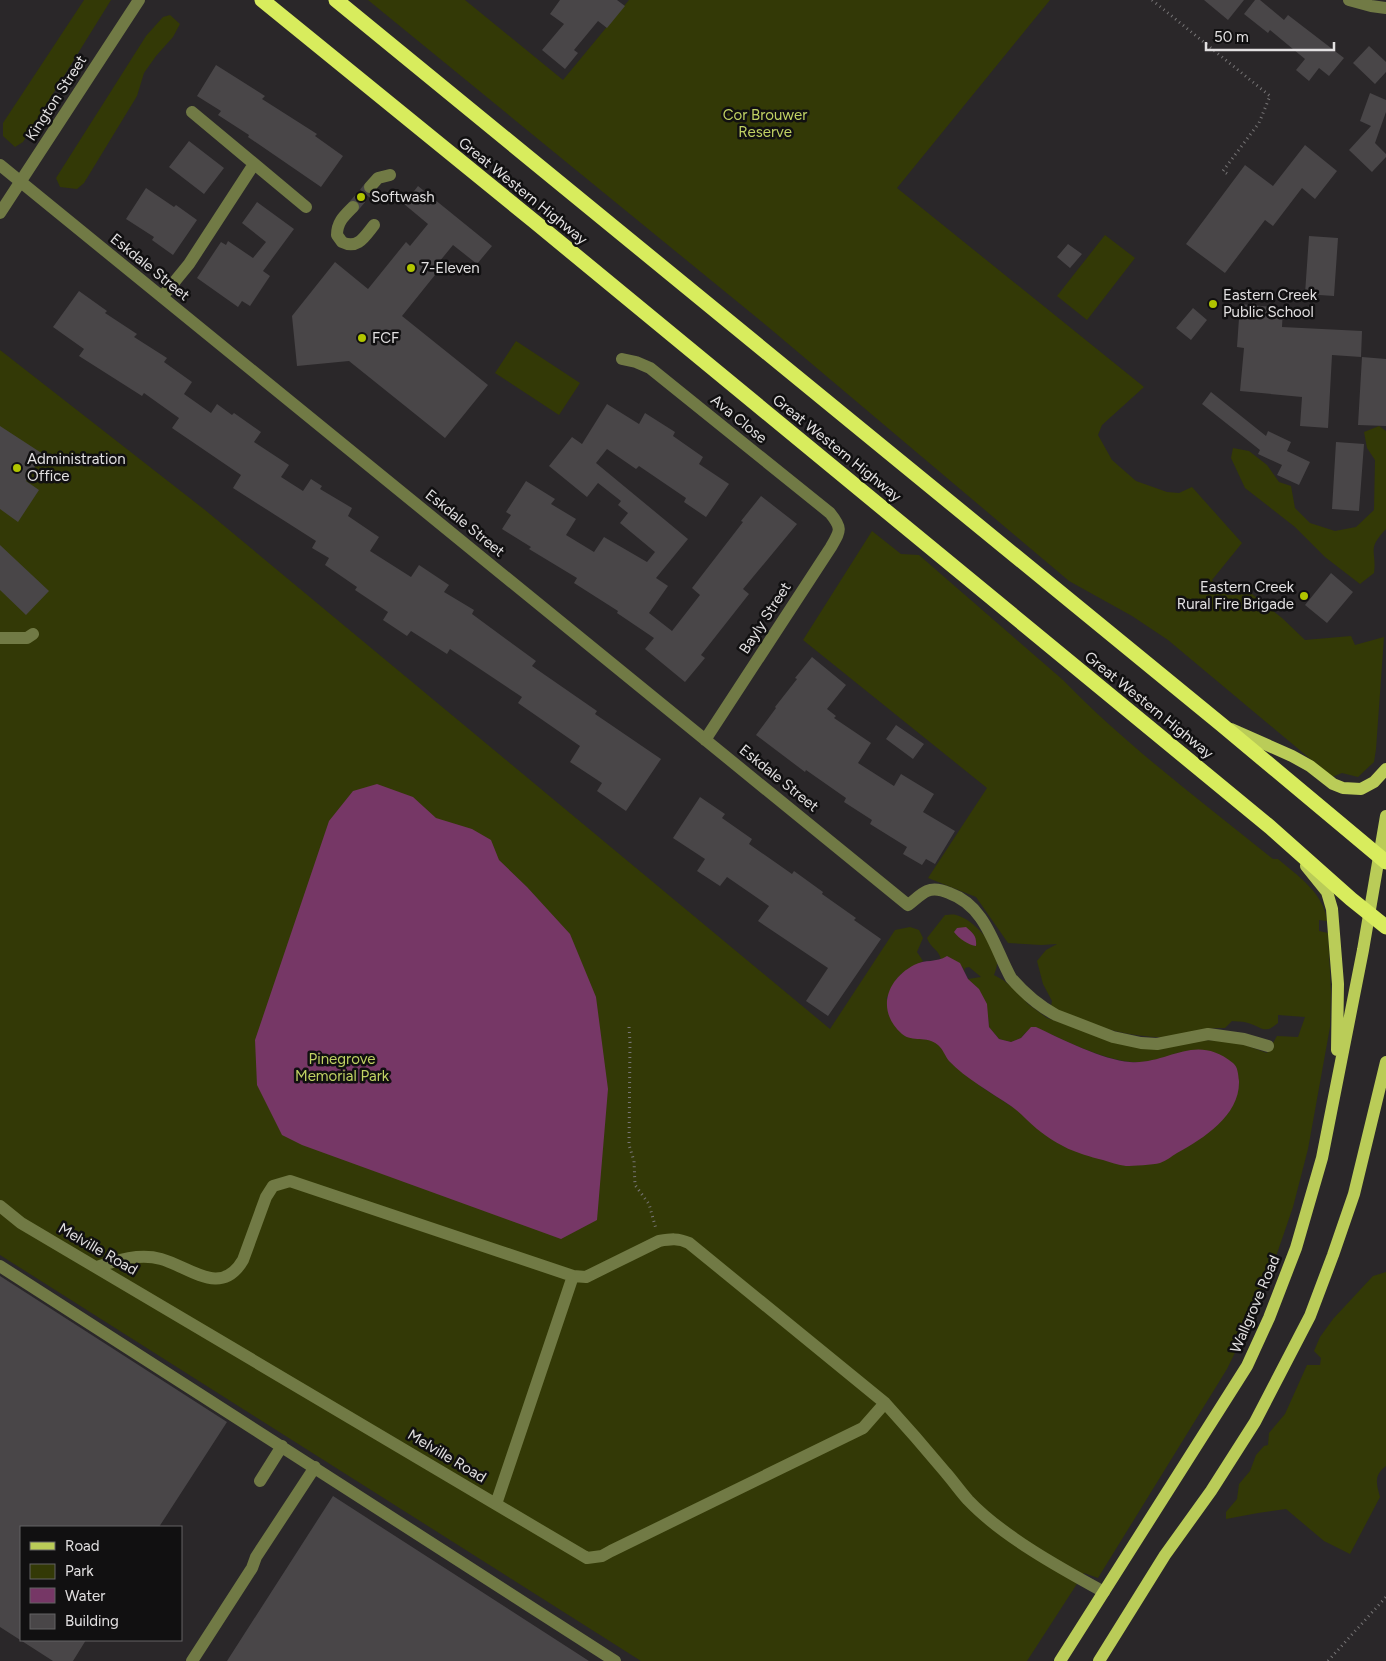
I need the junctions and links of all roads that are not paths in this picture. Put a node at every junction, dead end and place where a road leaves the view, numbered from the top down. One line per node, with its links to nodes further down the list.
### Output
1 (139, 0): 10 (street, Kington Street)
2 (262, 0): 25 (highway, Great Western Highway)
3 (336, 0): 21 (highway, Great Western Highway)
4 (1349, 0): 5 (street)
5 (1386, 8)
6 (192, 112): 7 (street)
7 (254, 164): 12 (street); 16 (street)
8 (0, 165): 10 (street, Eskdale Street)
9 (390, 175): 11 (street)
10 (21, 182): 14 (street, Kington Street); 16 (street, Eskdale Street)
11 (370, 187)
12 (306, 207)
13 (353, 208): 15 (street)
14 (0, 213)
15 (374, 225)
16 (162, 297): 22 (street, Eskdale Street)
17 (622, 359): 18 (street, Ava Close)
18 (830, 514): 22 (street, Bayly Street)
19 (33, 634): 20 (street)
20 (0, 638)
21 (1222, 725): 23 (main road); 26 (highway, Great Western Highway)
22 (706, 740): 29 (street, Eskdale Street)
23 (1386, 768)
24 (1386, 816): 26 (main road, Wallgrove Road)
25 (1270, 827): 27 (highway, Great Western Highway); 31 (main road)
26 (1382, 859): 27 (main road, Wallgrove Road)
27 (1370, 914): 28 (highway, Great Western Highway); 31 (main road, Wallgrove Road)
28 (1386, 927)
29 (1268, 1046)
30 (1386, 1062): 33 (main road)
31 (1338, 1073): 43 (main road, Wallgrove Road)
32 (1386, 1103): 33 (main road)
33 (1372, 1121): 47 (main road)
34 (0, 1206): 36 (street, Melville Road)
35 (0, 1266): 39 (street)
36 (97, 1267): 37 (street); 42 (street, Melville Road)
37 (573, 1276): 38 (street); 42 (street)
38 (885, 1403): 42 (street, Melville Road); 43 (street)
39 (282, 1446): 40 (street); 41 (street)
40 (315, 1467): 44 (street); 45 (street)
41 (260, 1480)
42 (496, 1504)
43 (1104, 1592): 46 (main road, Wallgrove Road)
44 (192, 1661)
45 (615, 1661)
46 (1060, 1661)
47 (1099, 1661)

